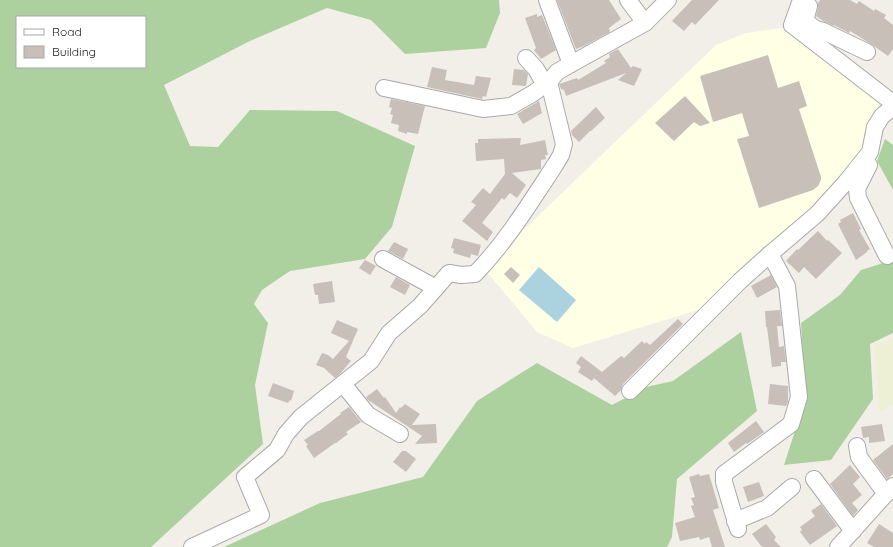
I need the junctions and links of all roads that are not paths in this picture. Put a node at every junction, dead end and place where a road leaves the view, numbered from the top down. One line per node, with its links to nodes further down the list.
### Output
1 (547, 0): 8 (street)
2 (628, 0): 5 (street)
3 (668, 0): 5 (street)
4 (802, 0): 6 (street); 11 (street)
5 (645, 23): 8 (street)
6 (867, 52)
7 (526, 58): 9 (street)
8 (571, 64): 9 (street)
9 (547, 84): 10 (street); 17 (street)
10 (384, 88)
11 (893, 103)
12 (893, 107): 13 (street)
13 (870, 152): 14 (street); 15 (street)
14 (770, 254): 19 (street); 23 (street)
15 (887, 256)
16 (383, 259): 17 (street)
17 (436, 288): 18 (street)
18 (343, 384): 20 (street); 26 (street)
19 (630, 391)
20 (400, 434)
21 (857, 446): 24 (street)
22 (814, 479): 25 (street)
23 (792, 486)
24 (890, 490): 25 (street)
25 (853, 531): 27 (street)
26 (192, 547)
27 (838, 547)

